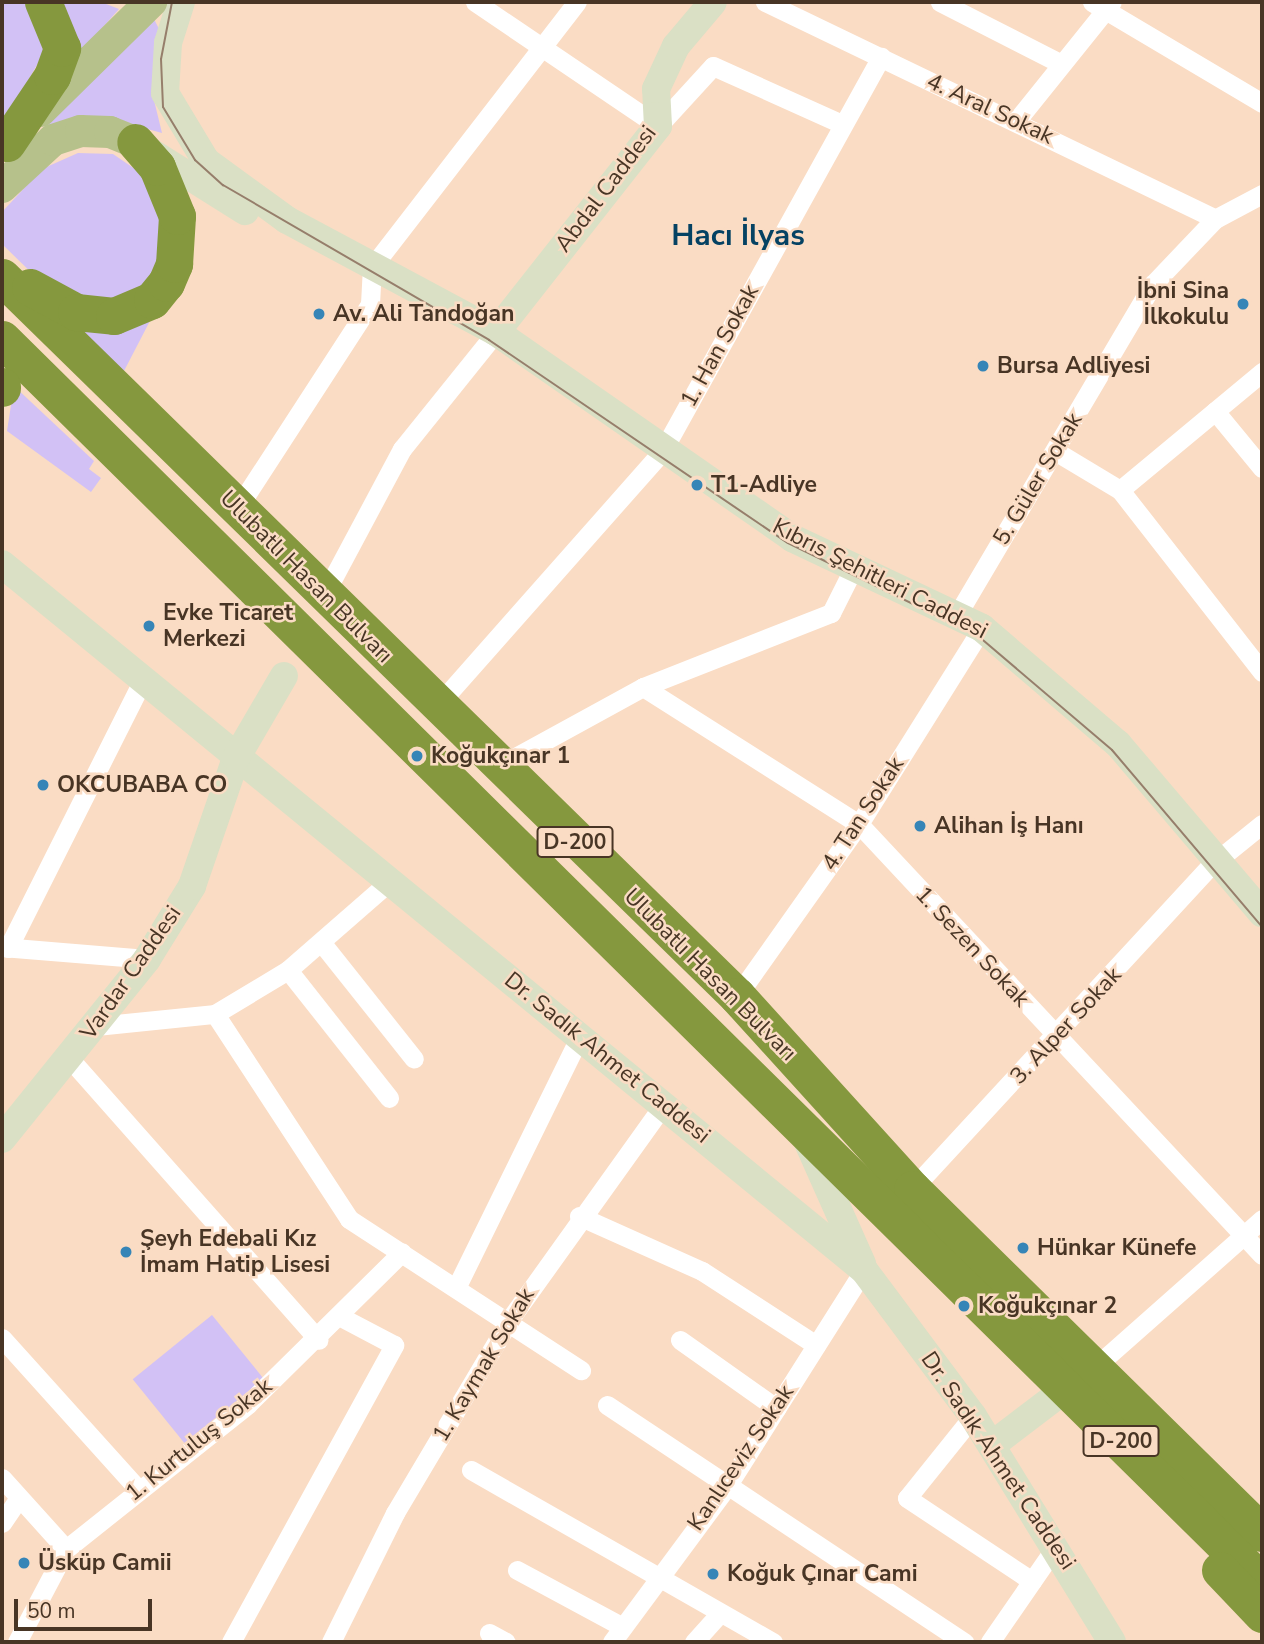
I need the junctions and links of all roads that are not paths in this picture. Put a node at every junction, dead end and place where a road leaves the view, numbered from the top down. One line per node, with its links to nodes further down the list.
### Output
1 (43, 2): 18 (highway)
2 (151, 2): 18 (main road)
3 (181, 2): 22 (main road)
4 (475, 2): 10 (street)
5 (577, 2): 10 (street)
6 (713, 2): 16 (main road, Abdal Caddesi)
7 (765, 2): 11 (street, 4. Aral Sokak)
8 (940, 2): 12 (street)
9 (1103, 4): 12 (street); 13 (street)
10 (541, 47): 16 (street); 24 (street)
11 (881, 57): 14 (street, 4. Aral Sokak); 15 (street, 1. Han Sokak)
12 (1058, 62): 14 (street)
13 (1262, 103)
14 (1017, 120): 21 (street, 4. Aral Sokak)
15 (842, 124): 16 (street); 31 (street, 1. Han Sokak)
16 (658, 126): 26 (main road, Abdal Caddesi)
17 (135, 142): 19 (main road); 22 (main road); 23 (highway)
18 (4, 146)
19 (2, 187)
20 (1262, 194): 21 (street, 5. Güler Sokak)
21 (1215, 219): 30 (street, 5. Güler Sokak)
22 (335, 248): 24 (main road, Kıbrıs Şehitleri Caddesi)
23 (2, 267)
24 (372, 267): 26 (main road, Kıbrıs Şehitleri Caddesi); 34 (street)
25 (2, 277): 34 (highway, Ulubatlı Hasan Bulvarı / D-200)
26 (496, 332): 31 (main road, Kıbrıs Şehitleri Caddesi); 39 (street)
27 (2, 339): 66 (highway, Ulubatlı Hasan Bulvarı / D-200)
28 (1262, 372): 29 (street)
29 (1215, 411): 32 (street); 33 (street)
30 (1055, 451): 33 (street); 40 (street, 5. Güler Sokak)
31 (662, 452): 36 (main road, Kıbrıs Şehitleri Caddesi); 45 (street, 1. Han Sokak)
32 (1262, 468)
33 (1120, 490): 41 (street)
34 (237, 509): 39 (highway, Ulubatlı Hasan Bulvarı / D-200)
35 (2, 564): 37 (main road, Dr. Sadık Ahmet Caddesi)
36 (854, 567): 40 (main road, Kıbrıs Şehitleri Caddesi); 44 (street)
37 (30, 585): 38 (main road); 43 (main road, Dr. Sadık Ahmet Caddesi)
38 (2, 590)
39 (324, 595): 45 (highway, Ulubatlı Hasan Bulvarı / D-200)
40 (969, 621): 48 (street, 4. Tan Sokak); 50 (main road, Kıbrıs Şehitleri Caddesi)
41 (1262, 672)
42 (284, 676): 46 (main road, Vardar Caddesi)
43 (142, 682): 46 (main road, Dr. Sadık Ahmet Caddesi); 54 (street)
44 (643, 687): 47 (street); 48 (street, 1. Sezen Sokak)
45 (436, 707): 47 (highway, Ulubatlı Hasan Bulvarı / D-200)
46 (236, 758): 51 (main road, Dr. Sadık Ahmet Caddesi); 55 (main road, Vardar Caddesi)
47 (497, 767): 57 (highway, Ulubatlı Hasan Bulvarı / D-200)
48 (859, 824): 57 (street, 4. Tan Sokak); 61 (street, 1. Sezen Sokak)
49 (1262, 824): 50 (street, 3. Alper Sokak)
50 (1217, 860): 52 (main road, Kıbrıs Şehitleri Caddesi); 61 (street, 3. Alper Sokak)
51 (390, 881): 53 (street); 60 (main road, Dr. Sadık Ahmet Caddesi)
52 (1262, 913)
53 (321, 942): 56 (street); 63 (street)
54 (5, 947): 55 (street)
55 (148, 959): 59 (main road, Vardar Caddesi)
56 (288, 970): 58 (street); 64 (street)
57 (737, 996): 68 (highway, Ulubatlı Hasan Bulvarı / D-200)
58 (215, 1014): 59 (street); 72 (street)
59 (96, 1026): 62 (main road, Vardar Caddesi)
60 (580, 1036): 65 (main road, Dr. Sadık Ahmet Caddesi); 75 (street)
61 (1057, 1039): 68 (street, 3. Alper Sokak); 71 (street, 1. Sezen Sokak)
62 (70, 1059): 67 (main road, Vardar Caddesi); 80 (street)
63 (414, 1059)
64 (389, 1098)
65 (663, 1105): 69 (street, 1. Kaymak Sokak); 74 (main road, Dr. Sadık Ahmet Caddesi)
66 (799, 1123): 74 (main road); 76 (highway, Ulubatlı Hasan Bulvarı / D-200)
67 (2, 1139)
68 (912, 1189): 83 (highway, Ulubatlı Hasan Bulvarı / D-200)
69 (579, 1216): 78 (street, 1. Kaymak Sokak); 82 (street)
70 (1262, 1219): 71 (street)
71 (1246, 1237): 73 (street, 1. Sezen Sokak); 83 (street)
72 (402, 1252): 75 (street); 77 (street, 1. Kurtuluş Sokak)
73 (1262, 1255)
74 (864, 1270): 82 (street, Kanlıceviz Sokak); 89 (main road, Dr. Sadık Ahmet Caddesi)
75 (457, 1286): 78 (street)
76 (980, 1300): 85 (highway); 104 (highway, Ulubatlı Hasan Bulvarı / D-200)
77 (339, 1316): 80 (street, 1. Kurtuluş Sokak); 109 (street)
78 (510, 1319): 84 (street); 110 (street, 1. Kaymak Sokak)
79 (2, 1338): 93 (street)
80 (319, 1340): 93 (street, 1. Kurtuluş Sokak)
81 (680, 1340): 87 (street)
82 (817, 1345): 87 (street, Kanlıceviz Sokak)
83 (1095, 1367): 88 (highway, Ulubatlı Hasan Bulvarı / D-200)
84 (581, 1370)
85 (1055, 1397): 90 (main road); 106 (highway)
86 (607, 1405): 94 (street)
87 (776, 1408): 94 (street, Kanlıceviz Sokak)
88 (1142, 1413): 95 (highway); 98 (highway, Ulubatlı Hasan Bulvarı / D-200)
89 (973, 1416): 90 (main road, Dr. Sadık Ahmet Caddesi); 103 (street)
90 (992, 1445): 99 (main road, Dr. Sadık Ahmet Caddesi)
91 (471, 1470): 102 (street)
92 (2, 1478): 96 (street)
93 (136, 1488): 100 (street, 1. Kurtuluş Sokak)
94 (726, 1488): 102 (street, Kanlıceviz Sokak); 113 (street)
95 (1262, 1500)
96 (17, 1501): 97 (street); 100 (street)
97 (2, 1523)
98 (1262, 1533)
99 (1057, 1545): 103 (street); 115 (main road, Dr. Sadık Ahmet Caddesi)
100 (66, 1549): 108 (street, 1. Kurtuluş Sokak)
101 (517, 1570): 107 (street)
102 (656, 1580): 105 (street); 107 (street, Kanlıceviz Sokak)
103 (1032, 1581): 114 (street)
104 (1262, 1582)
105 (719, 1614): 111 (street); 112 (street)
106 (1262, 1614)
107 (618, 1635)
108 (17, 1642)
109 (231, 1642)
110 (332, 1642)
111 (694, 1642)
112 (773, 1642)
113 (964, 1642)
114 (989, 1642)
115 (1112, 1642)

